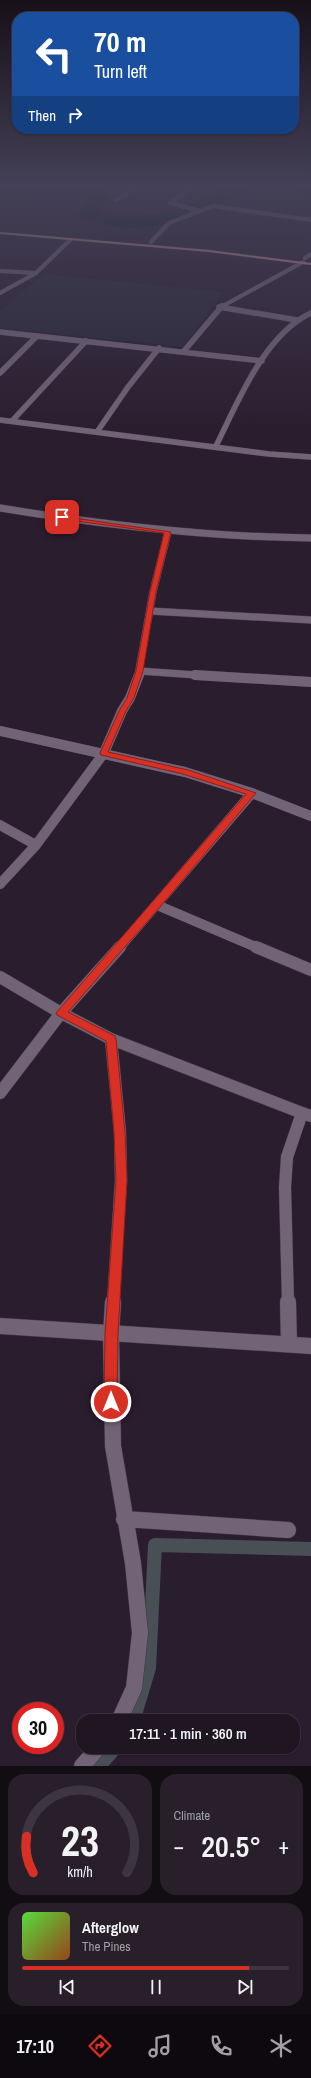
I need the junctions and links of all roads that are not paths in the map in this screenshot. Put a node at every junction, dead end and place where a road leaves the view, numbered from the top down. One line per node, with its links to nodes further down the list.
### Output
1 (43, 266): 4 (street)
2 (292, 266): 6 (street)
3 (0, 272): 4 (street)
4 (36, 273): 5 (street)
5 (0, 293)
6 (219, 307): 8 (street); 13 (street)
7 (311, 313): 8 (street)
8 (297, 320): 14 (street)
9 (0, 332): 10 (street)
10 (37, 336): 11 (street); 15 (street)
11 (86, 341): 12 (street); 17 (street)
12 (158, 348): 13 (street); 18 (street)
13 (184, 351): 14 (street)
14 (262, 361): 19 (street)
15 (0, 373)
16 (0, 420): 17 (street)
17 (12, 421): 18 (street)
18 (97, 432): 19 (street)
19 (216, 446): 20 (street)
20 (311, 457)
21 (0, 508): 22 (street)
22 (168, 532): 23 (street); 24 (street)
23 (311, 538)
24 (150, 610): 25 (street); 26 (street)
25 (311, 620)
26 (140, 671): 27 (street); 29 (street)
27 (311, 682)
28 (0, 732): 29 (street)
29 (104, 753): 30 (street); 33 (street)
30 (252, 793): 31 (street); 35 (street)
31 (311, 816)
32 (0, 825): 33 (street)
33 (36, 846): 34 (street)
34 (0, 884)
35 (157, 905): 36 (street); 38 (street)
36 (311, 970)
37 (0, 977): 38 (street)
38 (61, 1013): 39 (street); 40 (street)
39 (111, 1039): 41 (street); 43 (street)
40 (0, 1093)
41 (306, 1114): 44 (street)
42 (0, 1326): 43 (street)
43 (111, 1334): 44 (street); 46 (street)
44 (289, 1344): 45 (street)
45 (311, 1346)
46 (124, 1519): 47 (street); 48 (street)
47 (288, 1530)
48 (122, 1714)
49 (93, 1754): 50 (street)
50 (82, 1766)

